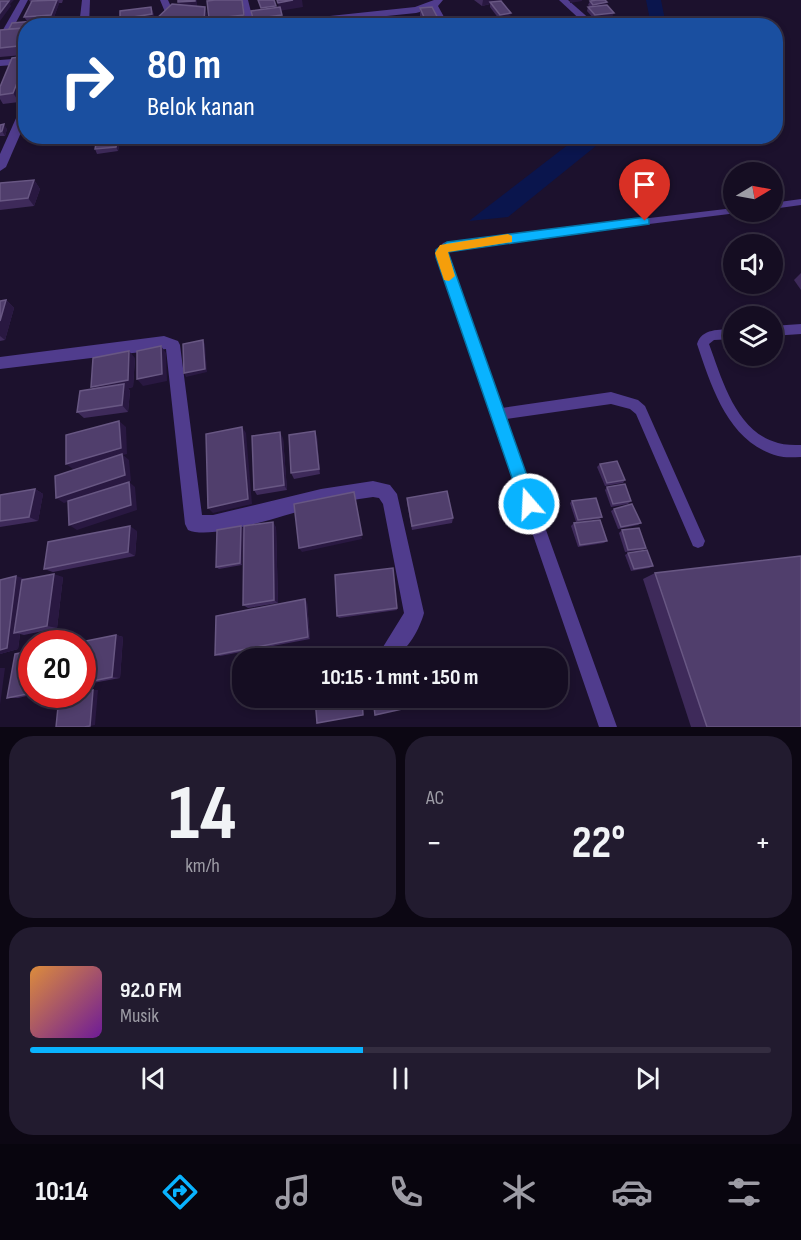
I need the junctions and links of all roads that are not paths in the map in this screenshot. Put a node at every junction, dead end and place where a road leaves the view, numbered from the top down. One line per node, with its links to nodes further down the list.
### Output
1 (24, 0): 13 (street)
2 (86, 0): 7 (street)
3 (165, 0): 8 (street)
4 (244, 0): 9 (street)
5 (563, 0): 12 (street)
6 (436, 2): 10 (street); 11 (street)
7 (85, 18)
8 (164, 18)
9 (248, 18)
10 (336, 18)
11 (442, 18)
12 (583, 18)
13 (0, 43)
14 (18, 62): 15 (street)
15 (0, 63)
16 (18, 125): 17 (street)
17 (0, 167)
18 (801, 202): 19 (lane)
19 (783, 204)
20 (723, 212): 25 (lane)
21 (801, 329): 22 (lane)
22 (783, 330)
23 (723, 334): 26 (lane)
24 (0, 363): 28 (street)
25 (498, 414): 27 (lane); 29 (lane)
26 (801, 451)
27 (698, 542)
28 (393, 647)
29 (608, 727)

